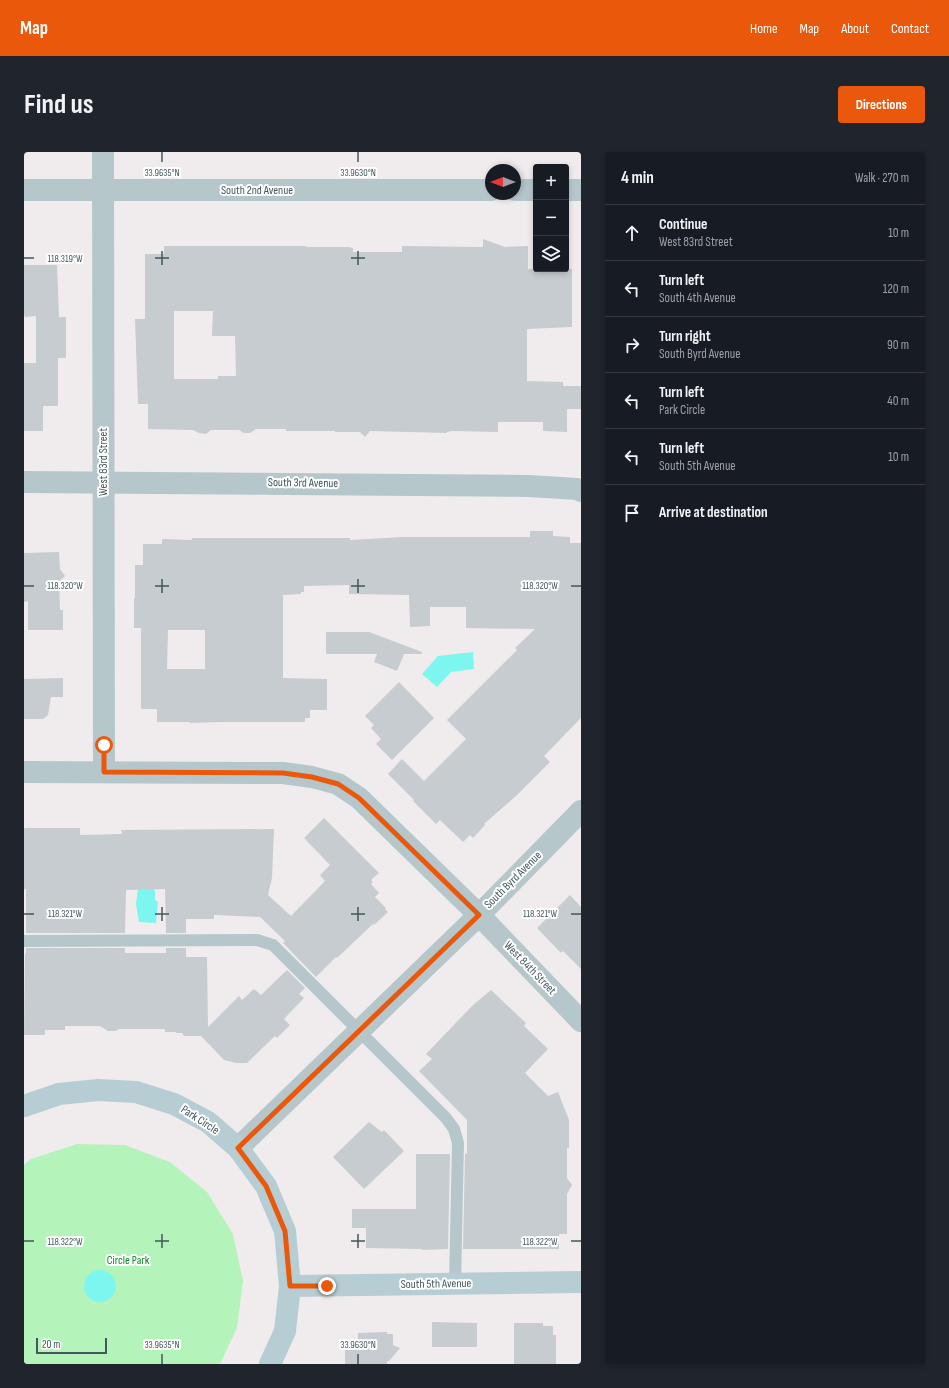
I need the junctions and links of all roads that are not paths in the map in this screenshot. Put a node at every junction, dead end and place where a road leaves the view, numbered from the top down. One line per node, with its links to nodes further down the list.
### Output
1 (104, 152): 3 (street, West 83rd Street)
2 (24, 190): 3 (street, South 2nd Avenue)
3 (103, 190): 4 (street, South 2nd Avenue); 10 (street, West 83rd Street)
4 (485, 190)
5 (521, 190): 6 (street)
6 (533, 190)
7 (569, 190): 8 (street)
8 (581, 190)
9 (24, 482): 10 (street, South 3rd Avenue)
10 (103, 482): 11 (street, South 3rd Avenue); 13 (street, West 83rd Street)
11 (581, 491)
12 (24, 772): 13 (street, West 84th Street)
13 (104, 772): 15 (street, West 84th Street)
14 (581, 812): 15 (street, South Byrd Avenue)
15 (479, 915): 17 (street, West 84th Street); 18 (street, South Byrd Avenue)
16 (24, 941): 18 (lane)
17 (581, 1021)
18 (359, 1031): 20 (street, South Byrd Avenue); 22 (lane)
19 (24, 1106): 20 (street, Park Circle)
20 (238, 1148): 23 (street, Park Circle)
21 (581, 1282): 22 (street, South 5th Avenue)
22 (455, 1284): 23 (street, South 5th Avenue)
23 (290, 1286): 24 (street, Park Circle)
24 (270, 1364)

